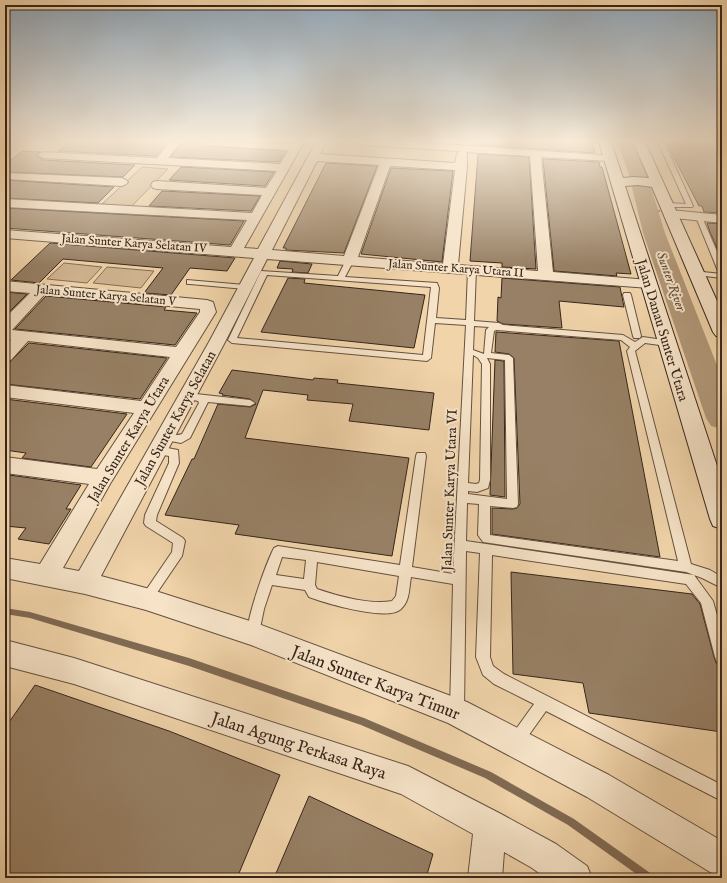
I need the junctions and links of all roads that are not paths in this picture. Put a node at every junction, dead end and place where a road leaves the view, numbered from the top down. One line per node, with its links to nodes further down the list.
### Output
1 (121, 183): 13 (street)
2 (275, 183): 11 (street)
3 (299, 183): 26 (street, Jalan Sunter Karya Selatan)
4 (378, 183): 27 (street)
5 (459, 183): 28 (street)
6 (538, 183): 32 (street)
7 (625, 183): 36 (main road, Jalan Danau Sunter Utara)
8 (654, 183): 15 (main road)
9 (680, 183): 15 (lane)
10 (157, 185): 11 (street); 16 (street)
11 (270, 192): 19 (street)
12 (5, 203): 13 (street)
13 (97, 208): 14 (street)
14 (115, 209): 16 (street); 20 (street)
15 (669, 209): 18 (street); 31 (main road)
16 (135, 210): 19 (street)
17 (722, 211): 18 (street)
18 (700, 213): 21 (street); 30 (lane)
19 (256, 217): 25 (street)
20 (105, 219)
21 (722, 219)
22 (96, 229): 24 (street)
23 (5, 234): 24 (street, Jalan Sunter Karya Selatan IV)
24 (86, 240): 25 (street, Jalan Sunter Karya Selatan IV)
25 (236, 251): 26 (street, Jalan Sunter Karya Selatan IV)
26 (263, 253): 27 (street, Jalan Sunter Karya Utara II); 38 (street, Jalan Sunter Karya Selatan)
27 (350, 260): 28 (street, Jalan Sunter Karya Utara II); 34 (lane)
28 (450, 268): 29 (street, Jalan Sunter Karya Utara II)
29 (472, 270): 32 (street, Jalan Sunter Karya Utara II); 43 (lane, Jalan Sunter Karya Utara VI)
30 (722, 271)
31 (696, 273): 33 (lane); 45 (main road)
32 (546, 275): 36 (street, Jalan Sunter Karya Utara II)
33 (722, 276)
34 (341, 278): 42 (lane); 48 (lane)
35 (190, 282): 38 (lane)
36 (649, 284): 50 (main road, Jalan Danau Sunter Utara)
37 (5, 286): 39 (street, Jalan Sunter Karya Selatan V)
38 (245, 287): 48 (street, Jalan Sunter Karya Selatan)
39 (41, 290): 41 (street, Jalan Sunter Karya Selatan V); 44 (street)
40 (627, 295): 49 (lane)
41 (207, 305): 52 (street, Jalan Sunter Karya Utara)
42 (431, 320): 43 (lane); 48 (lane)
43 (470, 322): 49 (lane); 51 (lane, Jalan Sunter Karya Utara VI)
44 (5, 327)
45 (722, 332)
46 (5, 334): 47 (street)
47 (24, 336): 52 (street); 53 (street)
48 (222, 340): 55 (street, Jalan Sunter Karya Selatan)
49 (636, 341): 50 (lane); 64 (lane); 71 (lane)
50 (667, 341): 65 (main road, Jalan Danau Sunter Utara)
51 (468, 352): 62 (lane, Jalan Sunter Karya Utara VI); 62 (lane)
52 (181, 353): 57 (street, Jalan Sunter Karya Utara)
53 (5, 356)
54 (5, 391): 57 (street)
55 (194, 397): 56 (lane); 58 (street, Jalan Sunter Karya Selatan)
56 (250, 403)
57 (146, 408): 61 (street, Jalan Sunter Karya Utara)
58 (161, 444): 75 (street, Jalan Sunter Karya Selatan); 78 (lane)
59 (421, 456): 70 (lane)
60 (5, 465): 61 (street)
61 (103, 478): 72 (street, Jalan Sunter Karya Utara)
62 (464, 486): 63 (lane, Jalan Sunter Karya Utara VI)
63 (463, 498): 64 (lane); 66 (lane, Jalan Sunter Karya Utara VI)
64 (485, 501): 71 (lane)
65 (722, 519)
66 (460, 545): 67 (lane); 74 (lane, Jalan Sunter Karya Utara VI)
67 (486, 549): 71 (lane); 82 (lane)
68 (312, 556): 70 (lane); 73 (lane); 77 (lane)
69 (5, 568): 72 (street, Jalan Sunter Karya Timur)
70 (406, 571): 74 (lane); 77 (lane)
71 (688, 573): 76 (lane); 81 (lane)
72 (48, 575): 75 (street, Jalan Sunter Karya Timur)
73 (268, 579): 77 (lane); 79 (lane)
74 (459, 580): 83 (lane, Jalan Sunter Karya Utara VI)
75 (85, 583): 78 (street, Jalan Sunter Karya Timur)
76 (722, 583)
77 (309, 585)
78 (146, 599): 79 (street, Jalan Sunter Karya Timur)
79 (253, 634): 83 (street, Jalan Sunter Karya Timur)
80 (5, 653): 86 (street, Jalan Agung Perkasa Raya)
81 (722, 657)
82 (544, 702): 84 (lane); 85 (lane)
83 (457, 712): 84 (street, Jalan Sunter Karya Timur)
84 (515, 743): 87 (street, Jalan Sunter Karya Timur)
85 (722, 793)
86 (490, 825): 88 (street); 89 (street, Jalan Agung Perkasa Raya)
87 (722, 860)
88 (485, 878)
89 (575, 878)

